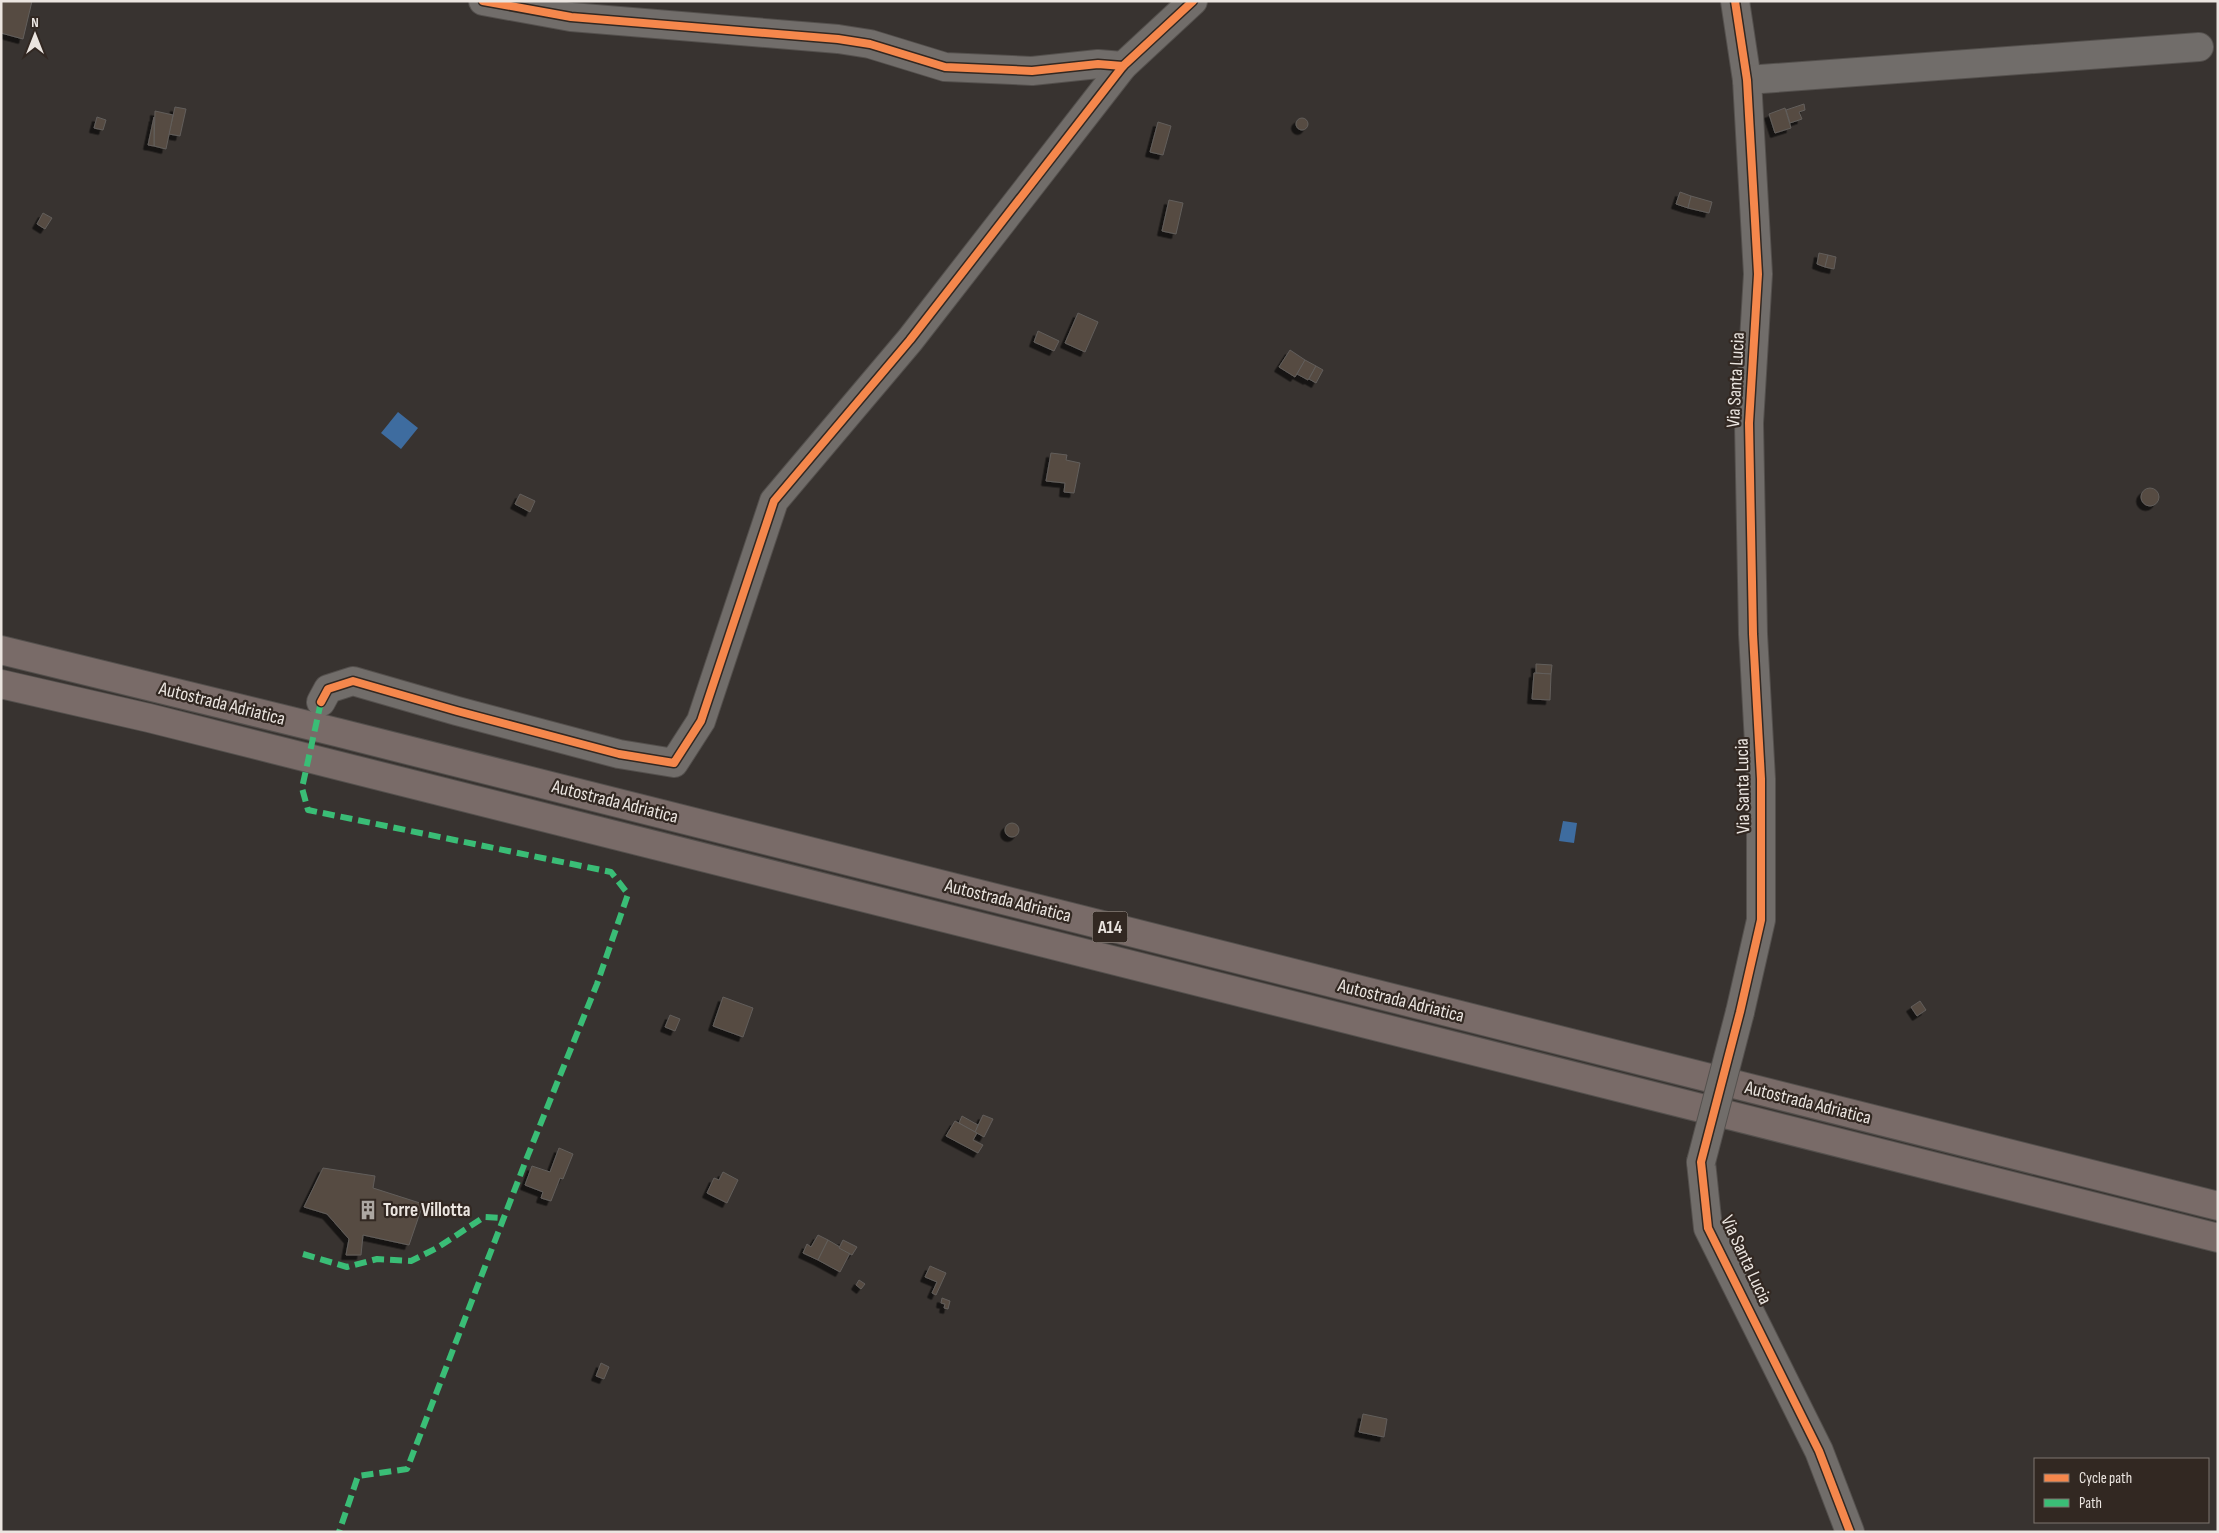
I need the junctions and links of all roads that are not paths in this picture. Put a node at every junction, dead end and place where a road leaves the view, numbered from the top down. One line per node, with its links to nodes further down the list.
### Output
1 (483, 1): 5 (street)
2 (1193, 1): 5 (street)
3 (1735, 1): 6 (street, Via Santa Lucia)
4 (2199, 47): 6 (street)
5 (1122, 66): 9 (street)
6 (1747, 80): 12 (street, Via Santa Lucia, bridge)
7 (1, 650): 10 (highway, Autostrada Adriatica / A14)
8 (1, 684): 11 (highway, Autostrada Adriatica / A14)
9 (321, 702)
10 (2218, 1206)
11 (2218, 1238)
12 (1850, 1532)

